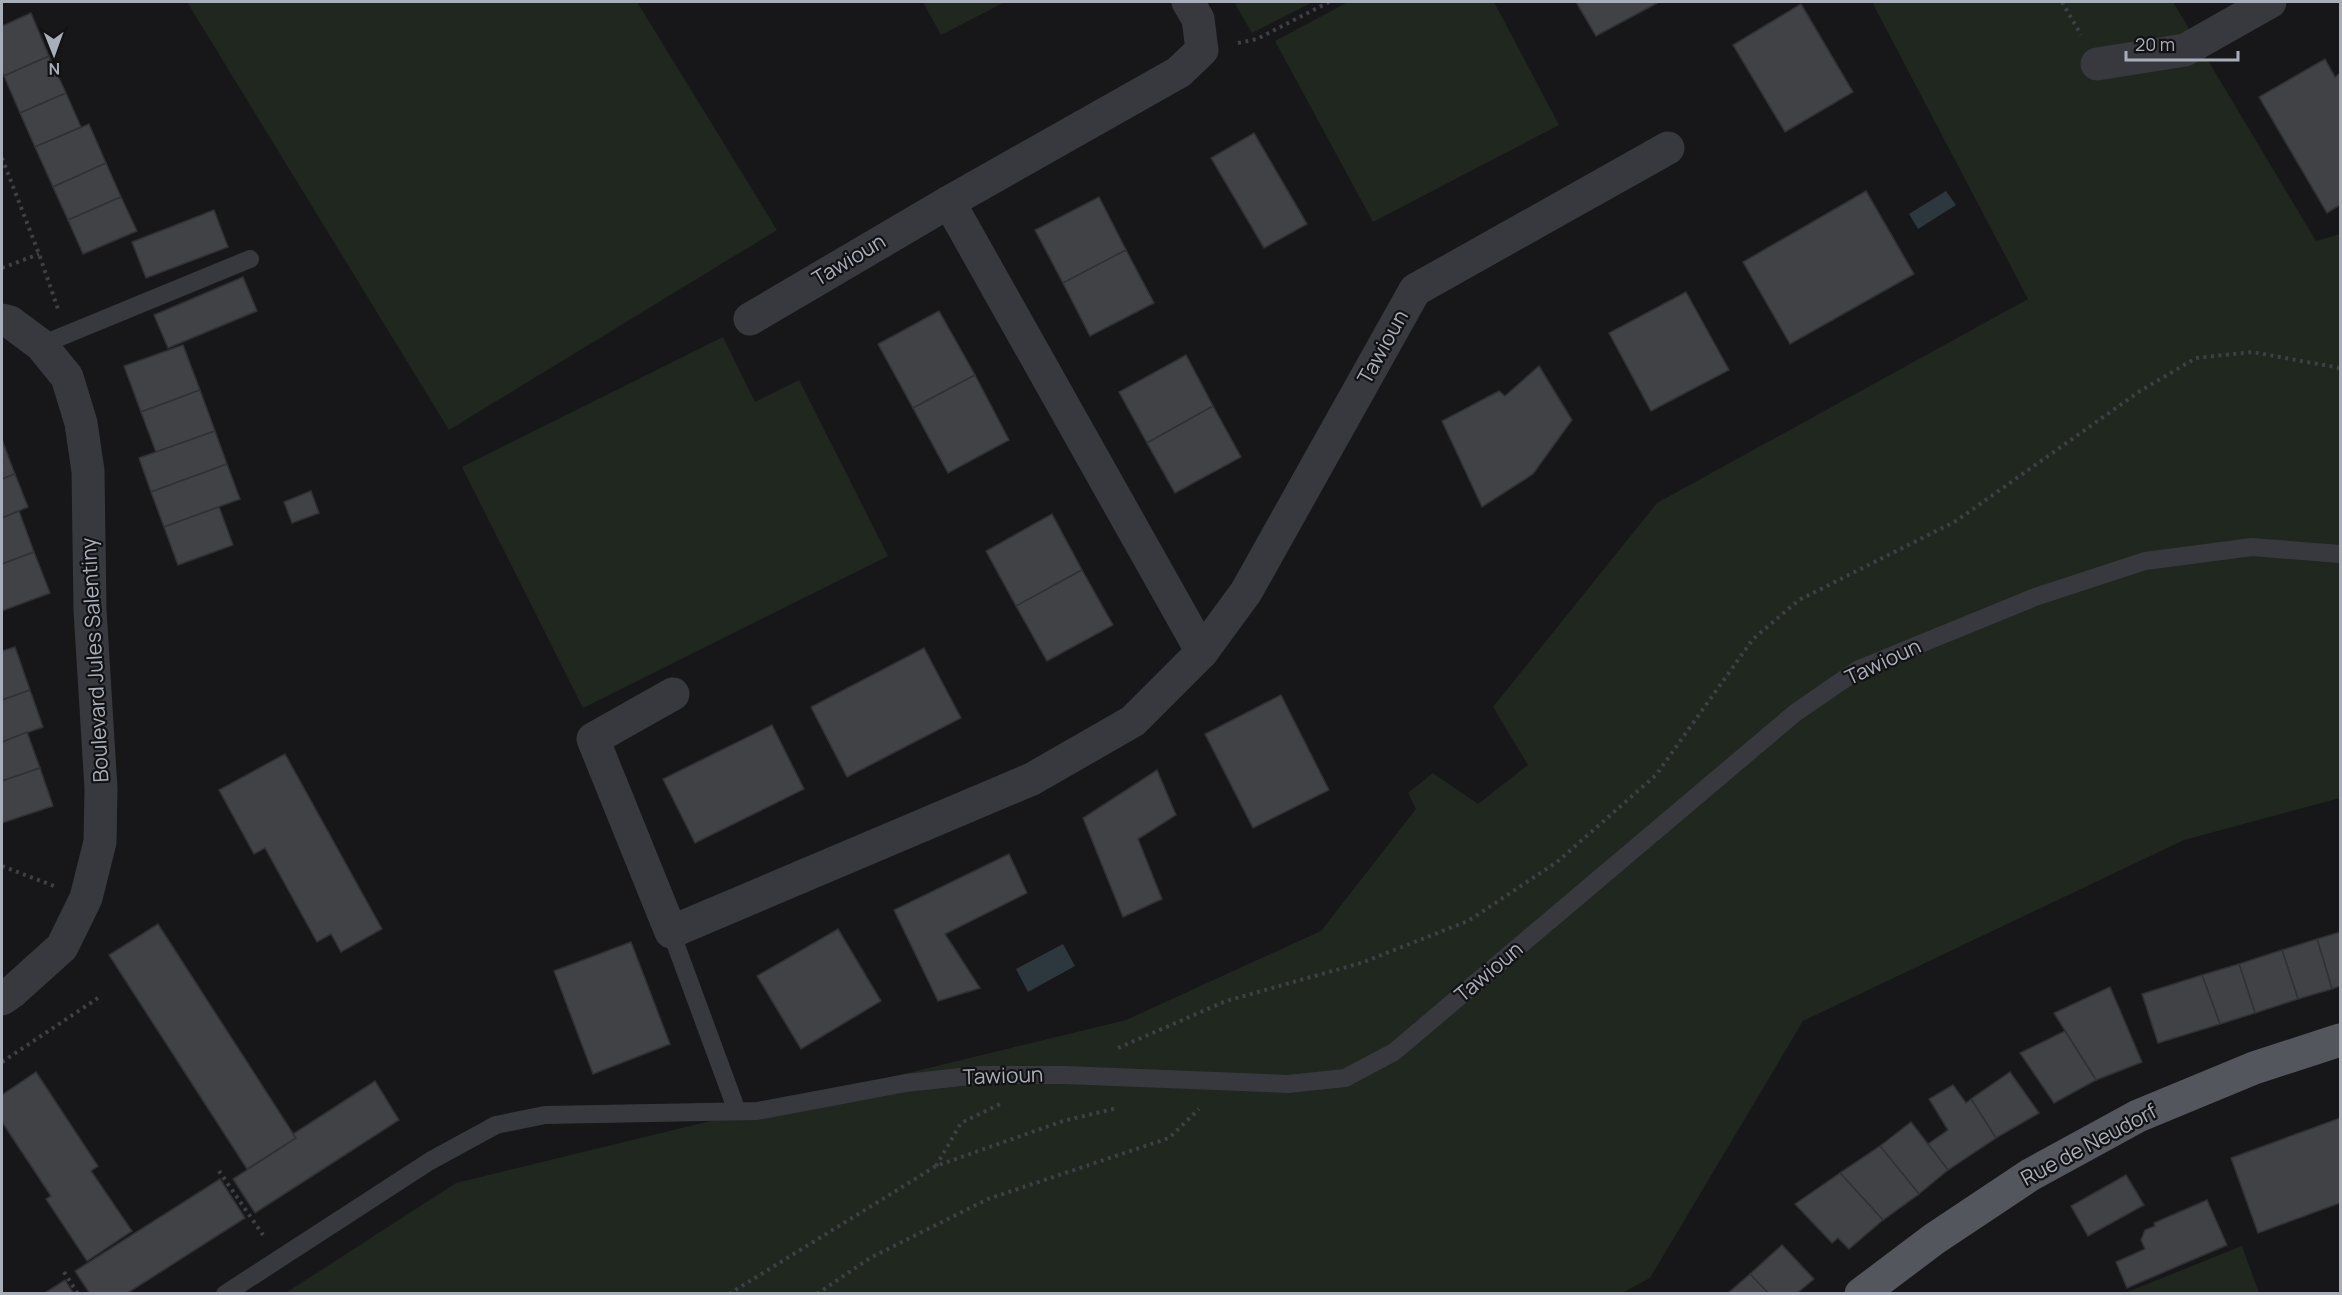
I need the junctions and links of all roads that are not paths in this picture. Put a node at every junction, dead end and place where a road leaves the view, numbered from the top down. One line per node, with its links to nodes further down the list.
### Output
1 (1188, 2): 5 (street, Tawioun)
2 (2270, 2): 3 (street)
3 (2097, 64)
4 (1668, 148): 11 (street, Tawioun)
5 (949, 202): 7 (street, Tawioun); 11 (street)
6 (249, 259): 9 (lane)
7 (750, 319)
8 (2, 320): 9 (street, Boulevard Jules Salentiny)
9 (41, 345): 14 (street, Boulevard Jules Salentiny)
10 (2340, 554): 16 (lane, Tawioun)
11 (1202, 652): 13 (street, Tawioun)
12 (673, 694): 13 (street)
13 (671, 932): 16 (lane)
14 (2, 999)
15 (2340, 1040): 18 (main road, Rue de Neudorf)
16 (737, 1112): 17 (lane, Tawioun)
17 (225, 1293)
18 (1861, 1293)

